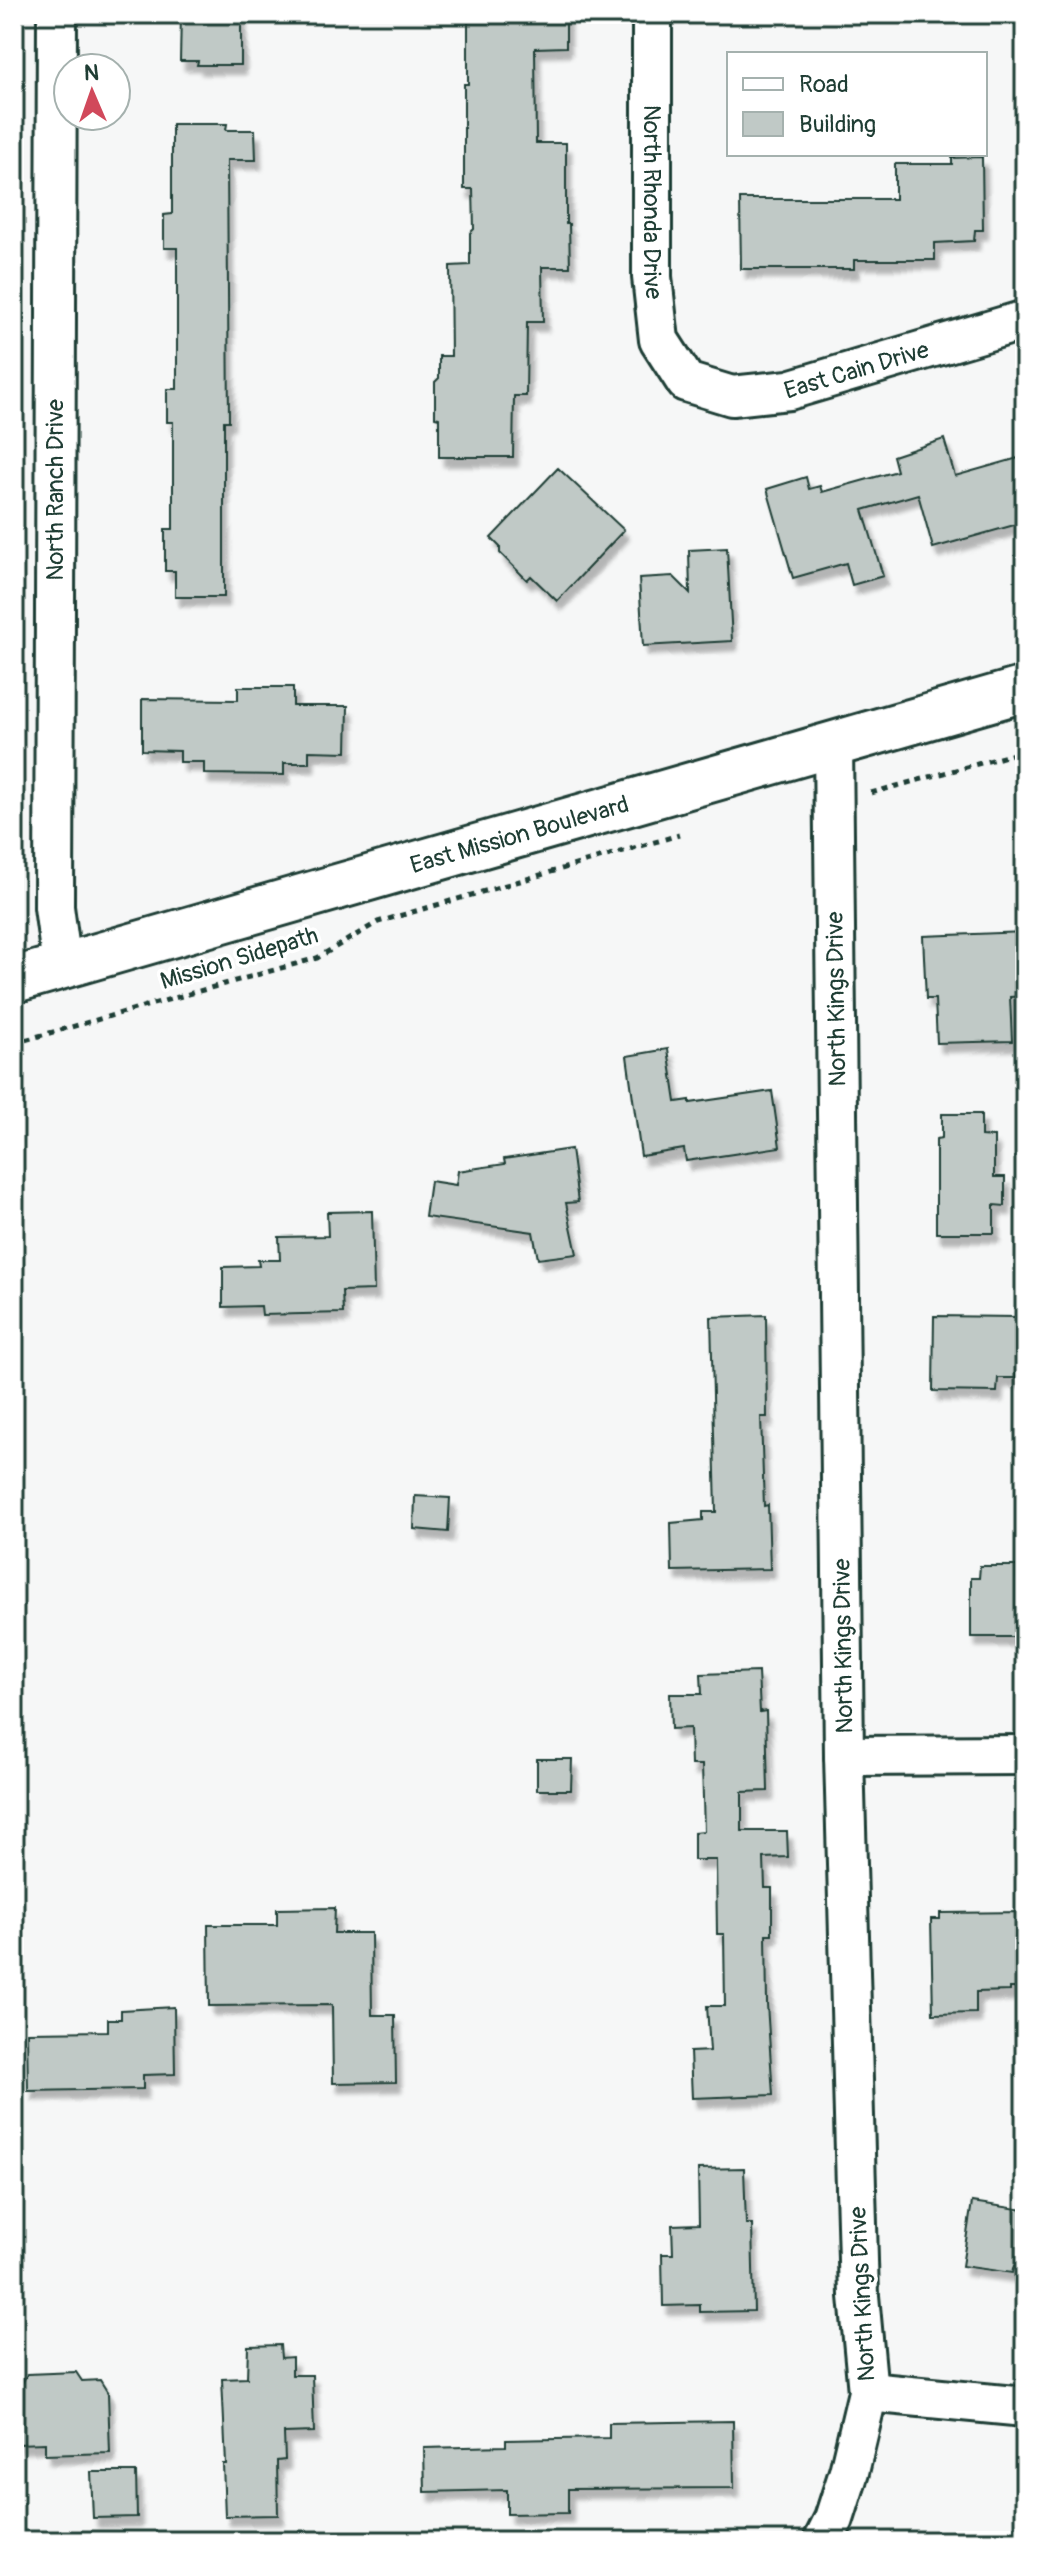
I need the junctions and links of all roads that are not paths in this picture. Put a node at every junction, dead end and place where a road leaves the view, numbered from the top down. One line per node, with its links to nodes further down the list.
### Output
1 (57, 14): 7 (street, North Ranch Drive)
2 (652, 14): 4 (street, North Rhonda Drive)
3 (1025, 320): 4 (street, East Cain Drive)
4 (686, 382)
5 (1025, 689): 6 (main road, East Mission Boulevard)
6 (833, 744): 7 (main road, East Mission Boulevard); 10 (street, North Kings Drive)
7 (62, 966): 8 (main road, East Mission Boulevard)
8 (14, 980)
9 (1025, 1755): 10 (street)
10 (844, 1756): 11 (street, North Kings Drive)
11 (868, 2392): 12 (street); 13 (street, North Kings Drive)
12 (1025, 2407)
13 (823, 2541)

